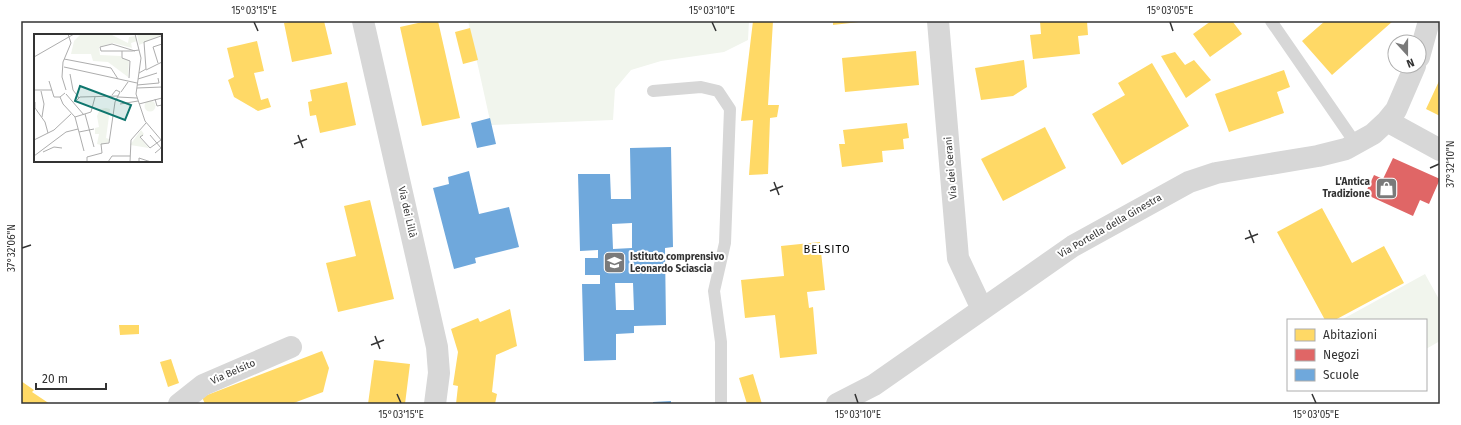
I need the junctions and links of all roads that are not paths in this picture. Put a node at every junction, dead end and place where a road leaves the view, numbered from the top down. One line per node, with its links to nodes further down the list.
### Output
1 (363, 21): 14 (street, Via dei Lillà)
2 (938, 21): 11 (street, Via dei Gerani)
3 (1271, 21): 9 (lane)
4 (1429, 21): 5 (street)
5 (1425, 34)
6 (1412, 74): 8 (street, Via Portella della Ginestra)
7 (653, 91): 15 (lane)
8 (1387, 121): 9 (street, Via Portella della Ginestra); 10 (street)
9 (1356, 144): 11 (street, Via Portella della Ginestra)
10 (1440, 150)
11 (982, 310): 16 (street, Via Portella della Ginestra)
12 (292, 347): 13 (street, Via Belsito)
13 (179, 404)
14 (435, 404)
15 (721, 404)
16 (838, 404)

